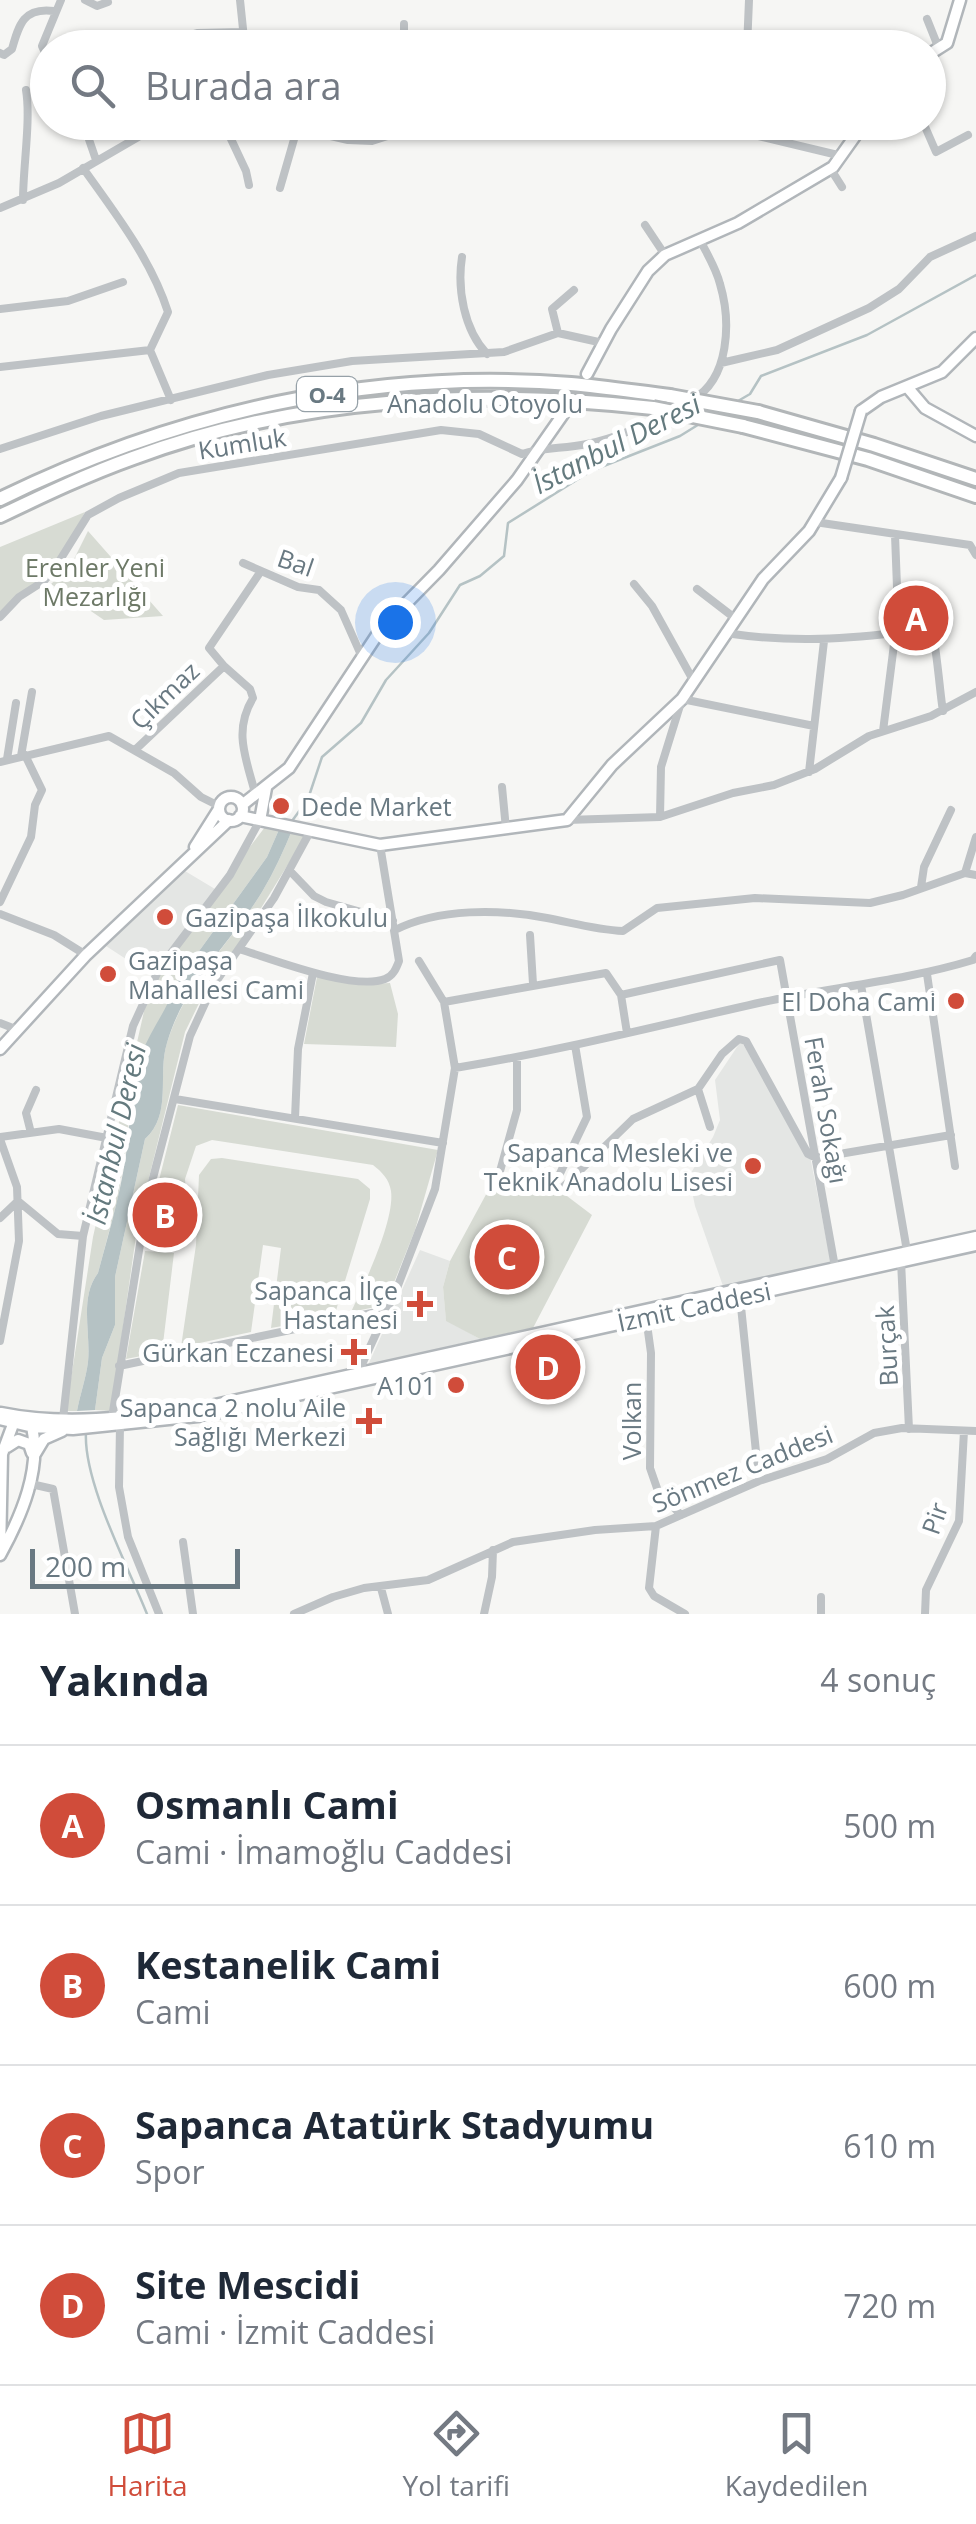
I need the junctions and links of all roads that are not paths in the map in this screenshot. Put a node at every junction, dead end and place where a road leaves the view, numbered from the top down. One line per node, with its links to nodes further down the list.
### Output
1 (61, 0): 7 (street)
2 (85, 0): 6 (street)
3 (240, 0): 11 (street)
4 (749, 0): 13 (street)
5 (960, 0): 15 (street)
6 (108, 2)
7 (54, 11): 10 (street); 16 (street)
8 (926, 19): 14 (street)
9 (404, 24): 12 (street)
10 (47, 30)
11 (243, 30)
12 (404, 30)
13 (748, 30)
14 (929, 30)
15 (946, 43)
16 (0, 53)
17 (26, 90): 35 (street)
18 (968, 135): 27 (street)
19 (89, 140): 29 (street)
20 (132, 140): 29 (street)
21 (231, 140): 32 (street)
22 (295, 140): 34 (street)
23 (348, 140): 24 (street)
24 (374, 140)
25 (781, 140): 28 (street)
26 (853, 140): 28 (street)
27 (931, 140)
28 (842, 157): 31 (street)
29 (96, 160): 30 (street)
30 (83, 168): 35 (street); 48 (street)
31 (830, 168): 33 (street); 39 (street)
32 (249, 185)
33 (842, 187)
34 (280, 188)
35 (23, 200): 36 (street)
36 (0, 208)
37 (645, 225): 40 (street)
38 (976, 236): 50 (street)
39 (700, 240): 40 (street); 50 (street)
40 (665, 255): 47 (street)
41 (462, 257): 49 (street)
42 (124, 282): 44 (street)
43 (574, 290): 45 (street)
44 (0, 309)
45 (558, 333): 47 (street); 49 (street)
46 (976, 338): 53 (street)
47 (603, 343): 52 (street)
48 (150, 350): 51 (street); 54 (street)
49 (487, 354): 54 (street)
50 (721, 362): 57 (street, Kumluk)
51 (0, 367)
52 (587, 374)
53 (908, 388): 56 (street); 63 (street, bridge)
54 (171, 400): 58 (street)
55 (566, 410): 57 (street)
56 (976, 436)
57 (542, 448): 71 (street, Kumluk); 76 (street)
58 (0, 449)
59 (976, 480): 61 (highway, Anadolu Otoyolu / O-4, bridge)
60 (976, 496): 62 (highway, Anadolu Otoyolu / O-4, bridge)
61 (0, 500)
62 (0, 516)
63 (815, 522): 64 (street); 72 (street)
64 (895, 535): 65 (street); 70 (street)
65 (976, 555)
66 (243, 563): 67 (street, Bal)
67 (261, 571): 76 (street, Bal); 77 (street, Çıkmaz)
68 (634, 584): 78 (street)
69 (696, 589): 72 (street)
70 (898, 590): 74 (street); 83 (street)
71 (0, 617)
72 (736, 619): 73 (street)
73 (725, 633): 75 (street); 78 (street)
74 (896, 634): 75 (street); 85 (street)
75 (824, 642): 84 (street)
76 (361, 655): 91 (street)
77 (224, 666): 86 (street, Çıkmaz); 92 (street)
78 (693, 680): 81 (street)
79 (32, 692): 87 (street)
80 (976, 692): 83 (street)
81 (682, 699): 84 (street); 95 (street); 97 (street)
82 (16, 703): 88 (street)
83 (943, 711): 85 (street)
84 (814, 726): 89 (street)
85 (883, 731): 89 (street)
86 (135, 750): 87 (street); 93 (street)
87 (23, 755): 88 (street); 106 (street)
88 (3, 760)
89 (809, 772): 95 (street)
90 (502, 786): 99 (street)
91 (266, 787): 92 (street); 93 (street); 96 (street)
92 (255, 793): 93 (street)
93 (231, 808): 96 (street); 111 (street)
94 (951, 810): 105 (street)
95 (660, 817): 97 (street)
96 (263, 819): 98 (street); 136 (street)
97 (567, 820): 99 (street)
98 (312, 829): 101 (street); 102 (street)
99 (506, 829): 101 (street)
100 (976, 837): 103 (street)
101 (380, 846): 108 (street)
102 (290, 871): 108 (street); 110 (street)
103 (965, 873): 104 (street); 105 (street)
104 (976, 875)
105 (921, 886): 108 (street)
106 (0, 902)
107 (0, 914): 111 (street)
108 (394, 926): 114 (street)
109 (530, 935): 116 (street)
110 (239, 949): 114 (street); 130 (street)
111 (86, 955): 122 (street)
112 (976, 956): 115 (street)
113 (418, 961): 120 (street)
114 (313, 973): 131 (street)
115 (928, 974): 117 (street); 134 (street)
116 (533, 984): 118 (street); 120 (street)
117 (861, 986): 119 (street); 138 (street, Burçak)
118 (621, 995): 119 (street, Ferah Sokağı); 123 (street)
119 (787, 998): 123 (street); 139 (street, Ferah Sokağı)
120 (444, 1002): 127 (street)
121 (0, 1023): 122 (street)
122 (18, 1030): 125 (street)
123 (627, 1033): 124 (street)
124 (575, 1045): 126 (street); 141 (street)
125 (0, 1050)
126 (516, 1058): 127 (street); 141 (street)
127 (455, 1068): 137 (street)
128 (698, 1088): 132 (street); 139 (street); 141 (street)
129 (36, 1090): 133 (street)
130 (175, 1099): 131 (street); 153 (street)
131 (295, 1118): 137 (street)
132 (710, 1127)
133 (30, 1132): 135 (street); 136 (street)
134 (951, 1135): 138 (street); 140 (street)
135 (0, 1138): 142 (street)
136 (107, 1138): 144 (street)
137 (443, 1143): 150 (street)
138 (889, 1148): 139 (street); 147 (street, Burçak)
139 (816, 1158): 148 (street, Ferah Sokağı)
140 (954, 1166)
141 (553, 1188)
142 (18, 1201): 143 (street); 144 (street); 152 (street)
143 (0, 1218)
144 (84, 1236): 157 (street)
145 (976, 1237): 147 (street, İzmit Caddesi)
146 (976, 1245): 147 (street, İzmit Caddesi)
147 (904, 1256): 148 (street, İzmit Caddesi); 149 (street, İzmit Caddesi); 159 (street, Burçak)
148 (835, 1267): 154 (street, İzmit Caddesi)
149 (740, 1296): 151 (street, İzmit Caddesi); 165 (street)
150 (386, 1310): 153 (street); 154 (street)
151 (646, 1317): 158 (street, İzmit Caddesi); 168 (street, Volkan)
152 (0, 1341)
153 (118, 1366): 158 (street)
154 (358, 1373): 158 (street, İzmit Caddesi)
155 (0, 1416): 156 (street, İzmit Caddesi)
156 (23, 1421): 157 (street, İzmit Caddesi); 163 (street); 164 (street)
157 (70, 1422): 158 (street, İzmit Caddesi); 164 (street)
158 (109, 1422): 176 (street)
159 (909, 1428): 160 (street, Sönmez Caddesi); 165 (street, Sönmez Caddesi)
160 (964, 1431): 161 (street, Sönmez Caddesi); 183 (street, Pir)
161 (976, 1432)
162 (0, 1435): 163 (street)
163 (7, 1447): 164 (street); 167 (street)
164 (33, 1456): 166 (street)
165 (760, 1481): 168 (street, Sönmez Caddesi)
166 (29, 1487): 167 (street); 172 (street); 175 (street)
167 (1, 1491): 172 (street)
168 (681, 1515): 169 (street, Sönmez Caddesi)
169 (656, 1526): 171 (street, Sönmez Caddesi); 181 (street)
170 (183, 1542): 177 (street)
171 (494, 1550): 173 (street, Sönmez Caddesi); 180 (street)
172 (0, 1555)
173 (382, 1588): 178 (street, Sönmez Caddesi); 179 (street)
174 (820, 1596): 182 (street)
175 (75, 1614)
176 (159, 1614)
177 (193, 1614)
178 (296, 1614)
179 (388, 1614)
180 (484, 1614)
181 (685, 1614)
182 (821, 1614)
183 (925, 1614)

